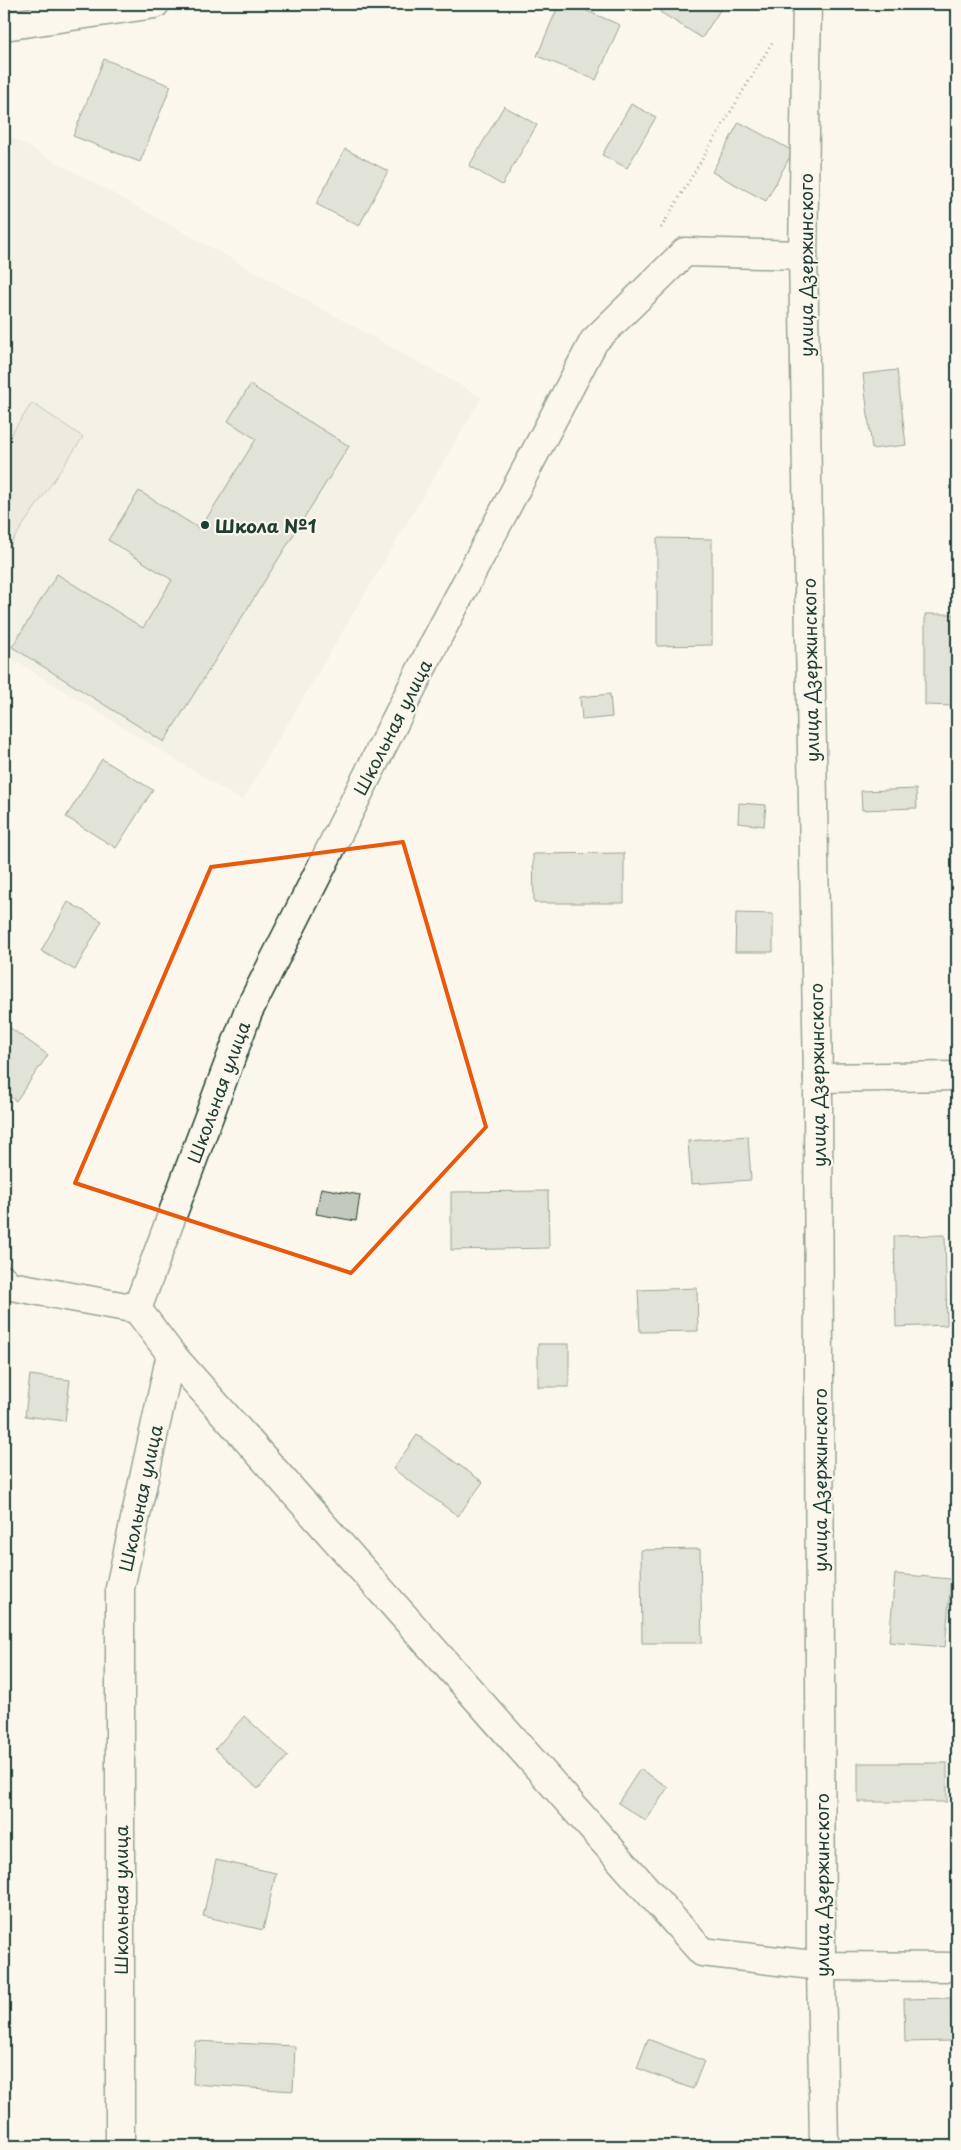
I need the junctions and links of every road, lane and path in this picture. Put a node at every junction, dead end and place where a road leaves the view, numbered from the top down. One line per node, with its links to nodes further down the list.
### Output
1 (155, 4): 3 (street)
2 (807, 4): 6 (street, улица Дзержинского)
3 (4, 26)
4 (776, 38): 5 (path)
5 (659, 231)
6 (803, 255): 8 (street, улица Дзержинского); 10 (street, Школьная улица)
7 (957, 1076): 8 (street)
8 (818, 1078): 12 (street, улица Дзержинского)
9 (5, 1284): 10 (street)
10 (138, 1309): 11 (street)
11 (171, 1354): 12 (street); 14 (street, Школьная улица)
12 (820, 1966): 13 (street); 15 (street, улица Дзержинского)
13 (957, 1967)
14 (120, 2146)
15 (824, 2146)

